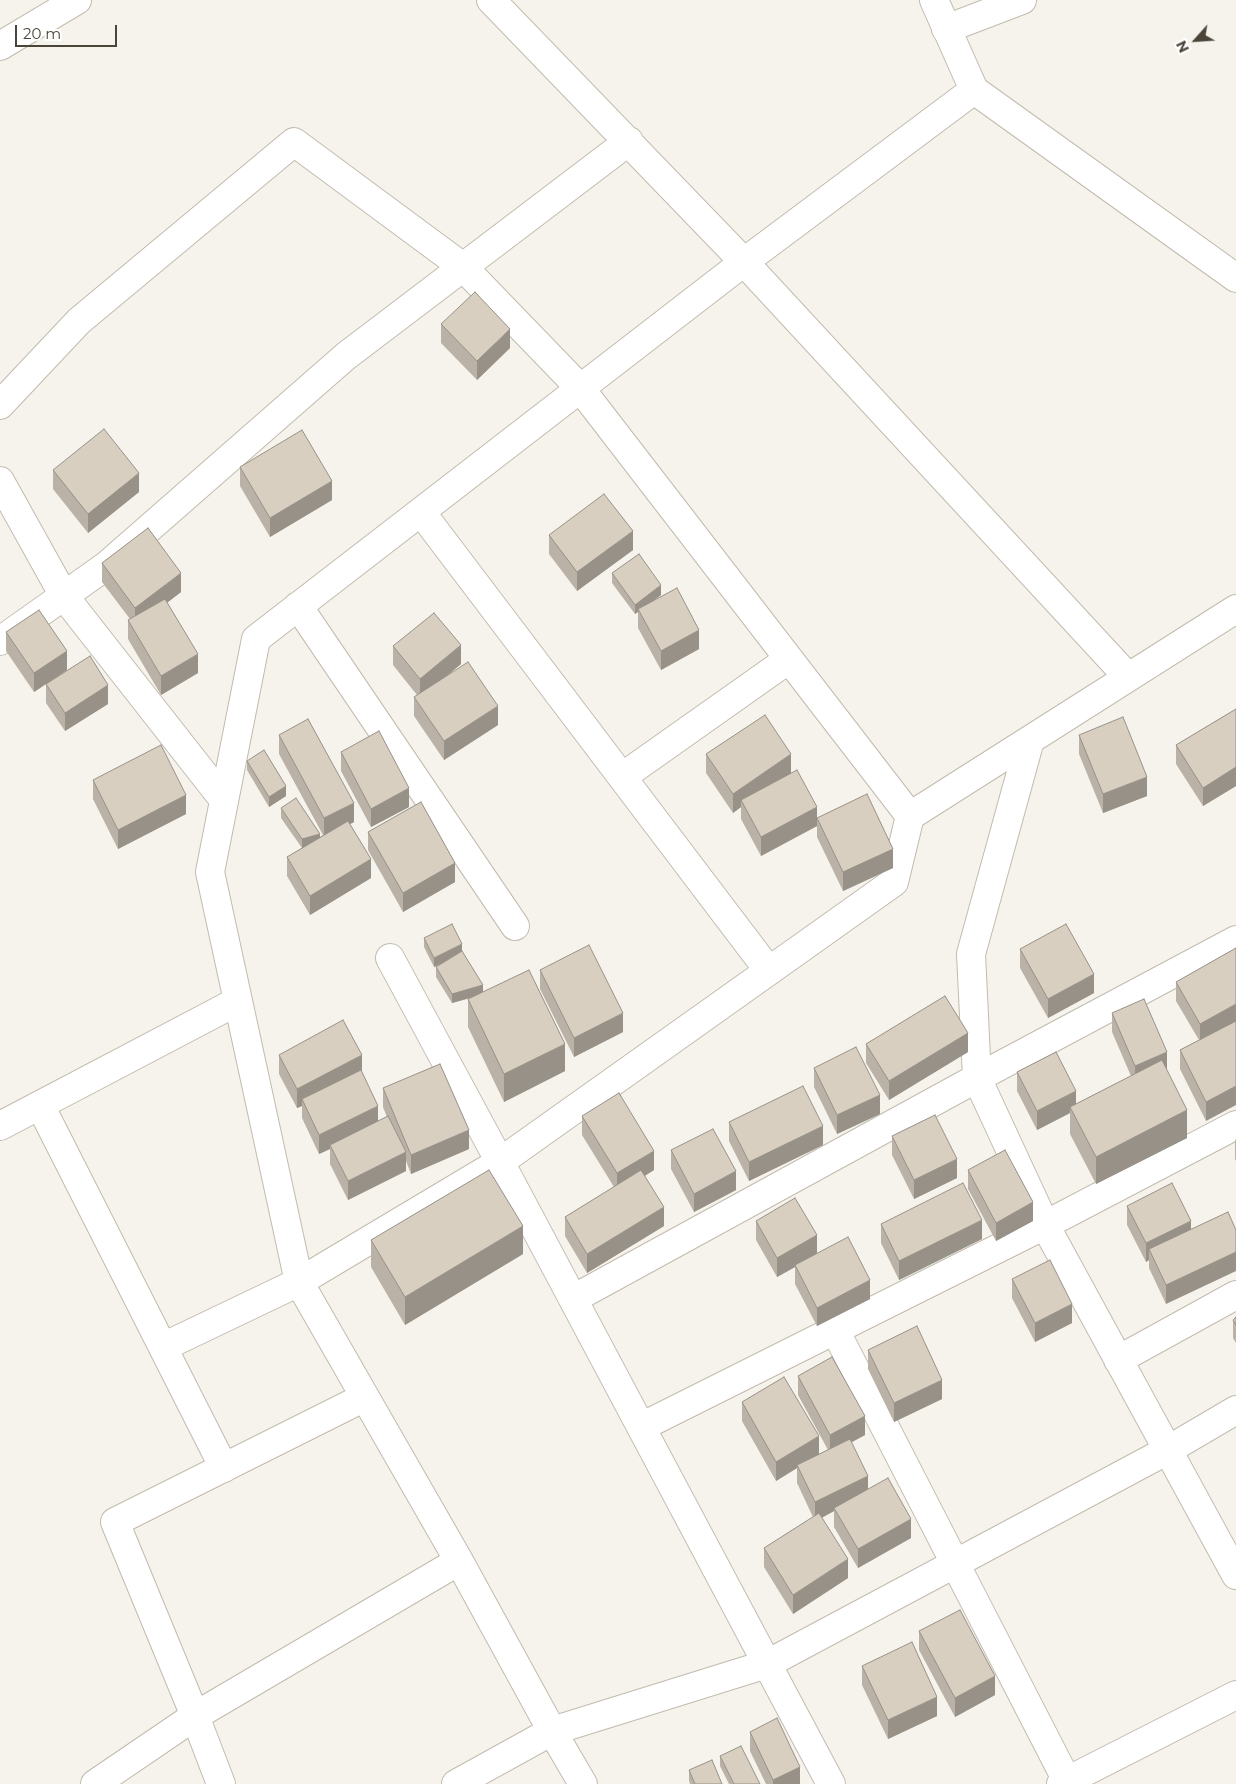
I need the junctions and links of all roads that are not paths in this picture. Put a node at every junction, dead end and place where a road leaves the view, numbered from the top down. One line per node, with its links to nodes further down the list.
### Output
1 (77, 0): 6 (street)
2 (491, 0): 8 (street)
3 (934, 0): 5 (street)
4 (1022, 0): 5 (street)
5 (946, 29): 7 (street)
6 (0, 46)
7 (974, 90): 9 (street); 11 (street)
8 (628, 141): 9 (street); 10 (street)
9 (744, 262): 12 (street); 21 (street)
10 (463, 267): 12 (street); 13 (street); 16 (street)
11 (1236, 278)
12 (580, 388): 15 (street); 20 (street)
13 (0, 405)
14 (0, 481): 16 (street)
15 (420, 512): 17 (street); 23 (street)
16 (64, 596): 19 (street); 24 (street)
17 (298, 606): 24 (street); 26 (street)
18 (1236, 608): 21 (street)
19 (0, 641)
20 (789, 659): 23 (street); 25 (street)
21 (1128, 677): 22 (street)
22 (1030, 740): 25 (street); 31 (street)
23 (622, 777): 29 (street)
24 (224, 800): 30 (street)
25 (910, 816): 29 (street)
26 (515, 926)
27 (1236, 940): 31 (street)
28 (390, 958): 35 (street)
29 (769, 971): 35 (street)
30 (238, 1001): 32 (street); 37 (street)
31 (977, 1078): 36 (street); 39 (street)
32 (40, 1104): 34 (street); 41 (street)
33 (1236, 1125): 36 (street)
34 (0, 1126)
35 (500, 1162): 37 (street); 39 (street)
36 (1045, 1225): 40 (street); 42 (street)
37 (299, 1282): 41 (street); 43 (street)
38 (1236, 1295): 42 (street)
39 (573, 1299): 45 (street)
40 (835, 1330): 45 (street); 50 (street)
41 (163, 1347): 47 (street)
42 (1118, 1360): 46 (street)
43 (365, 1396): 47 (street); 49 (street)
44 (1236, 1410): 46 (street)
45 (642, 1427): 52 (street)
46 (1168, 1450): 48 (street); 50 (street)
47 (224, 1468): 54 (street)
48 (1225, 1530): 51 (street)
49 (459, 1562): 54 (street); 55 (street)
50 (955, 1563): 52 (street); 56 (street)
51 (1236, 1575)
52 (767, 1664): 55 (street); 61 (street)
53 (1236, 1695): 56 (street)
54 (195, 1716): 57 (street); 58 (street)
55 (552, 1731): 59 (street); 60 (street)
56 (1064, 1782)
57 (94, 1784)
58 (221, 1784)
59 (456, 1784)
60 (584, 1784)
61 (831, 1784)

